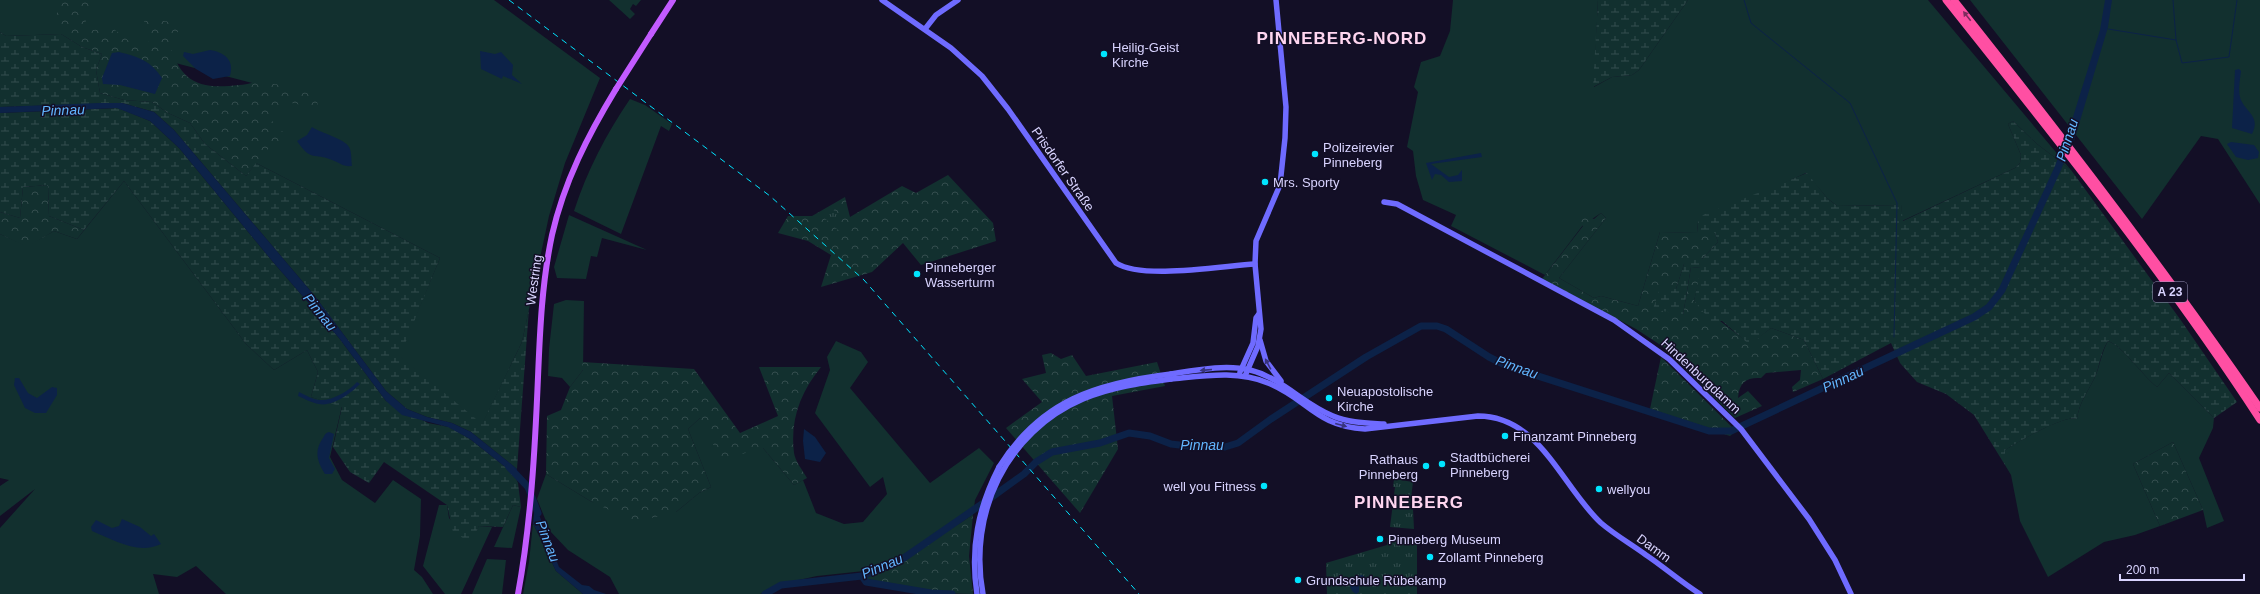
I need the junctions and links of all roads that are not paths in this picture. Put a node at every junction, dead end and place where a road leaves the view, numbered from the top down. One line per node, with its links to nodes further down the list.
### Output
1 (673, 0): 28 (main road, Westring, bridge)
2 (882, 0): 7 (main road, Prisdorfer Straße)
3 (958, 0): 7 (main road)
4 (1276, 0): 10 (main road)
5 (1946, 0): 8 (highway, A 23)
6 (1954, 0): 8 (highway, A 23, one-way to 6)
7 (925, 29): 10 (main road, Prisdorfer Straße)
8 (2060, 138): 21 (highway, A 23); 24 (highway, A 23)
9 (1384, 202): 32 (main road, Hindenburgdamm)
10 (1255, 264): 11 (main road)
11 (1259, 314): 12 (main road); 13 (main road)
12 (1260, 338): 14 (main road); 18 (main road, one-way to 12)
13 (1241, 368): 14 (main road); 15 (main road, one-way to 15); 16 (main road)
14 (1248, 370): 17 (main road); 18 (main road)
15 (1171, 376): 16 (main road); 29 (main road, bridge); 30 (main road, bridge)
16 (1238, 376): 17 (main road)
17 (1245, 376): 19 (main road)
18 (1284, 384): 19 (main road)
19 (1294, 395): 20 (main road)
20 (1307, 405): 22 (main road); 23 (main road)
21 (2260, 408)
22 (1332, 416): 23 (main road); 25 (main road)
23 (1323, 419): 27 (main road, one-way to 27)
24 (2260, 420)
25 (1371, 423): 26 (main road); 27 (main road)
26 (1400, 424): 27 (main road); 31 (main road, Damm)
27 (1365, 429)
28 (518, 594)
29 (977, 594)
30 (983, 594)
31 (1700, 594)
32 (1851, 594)

